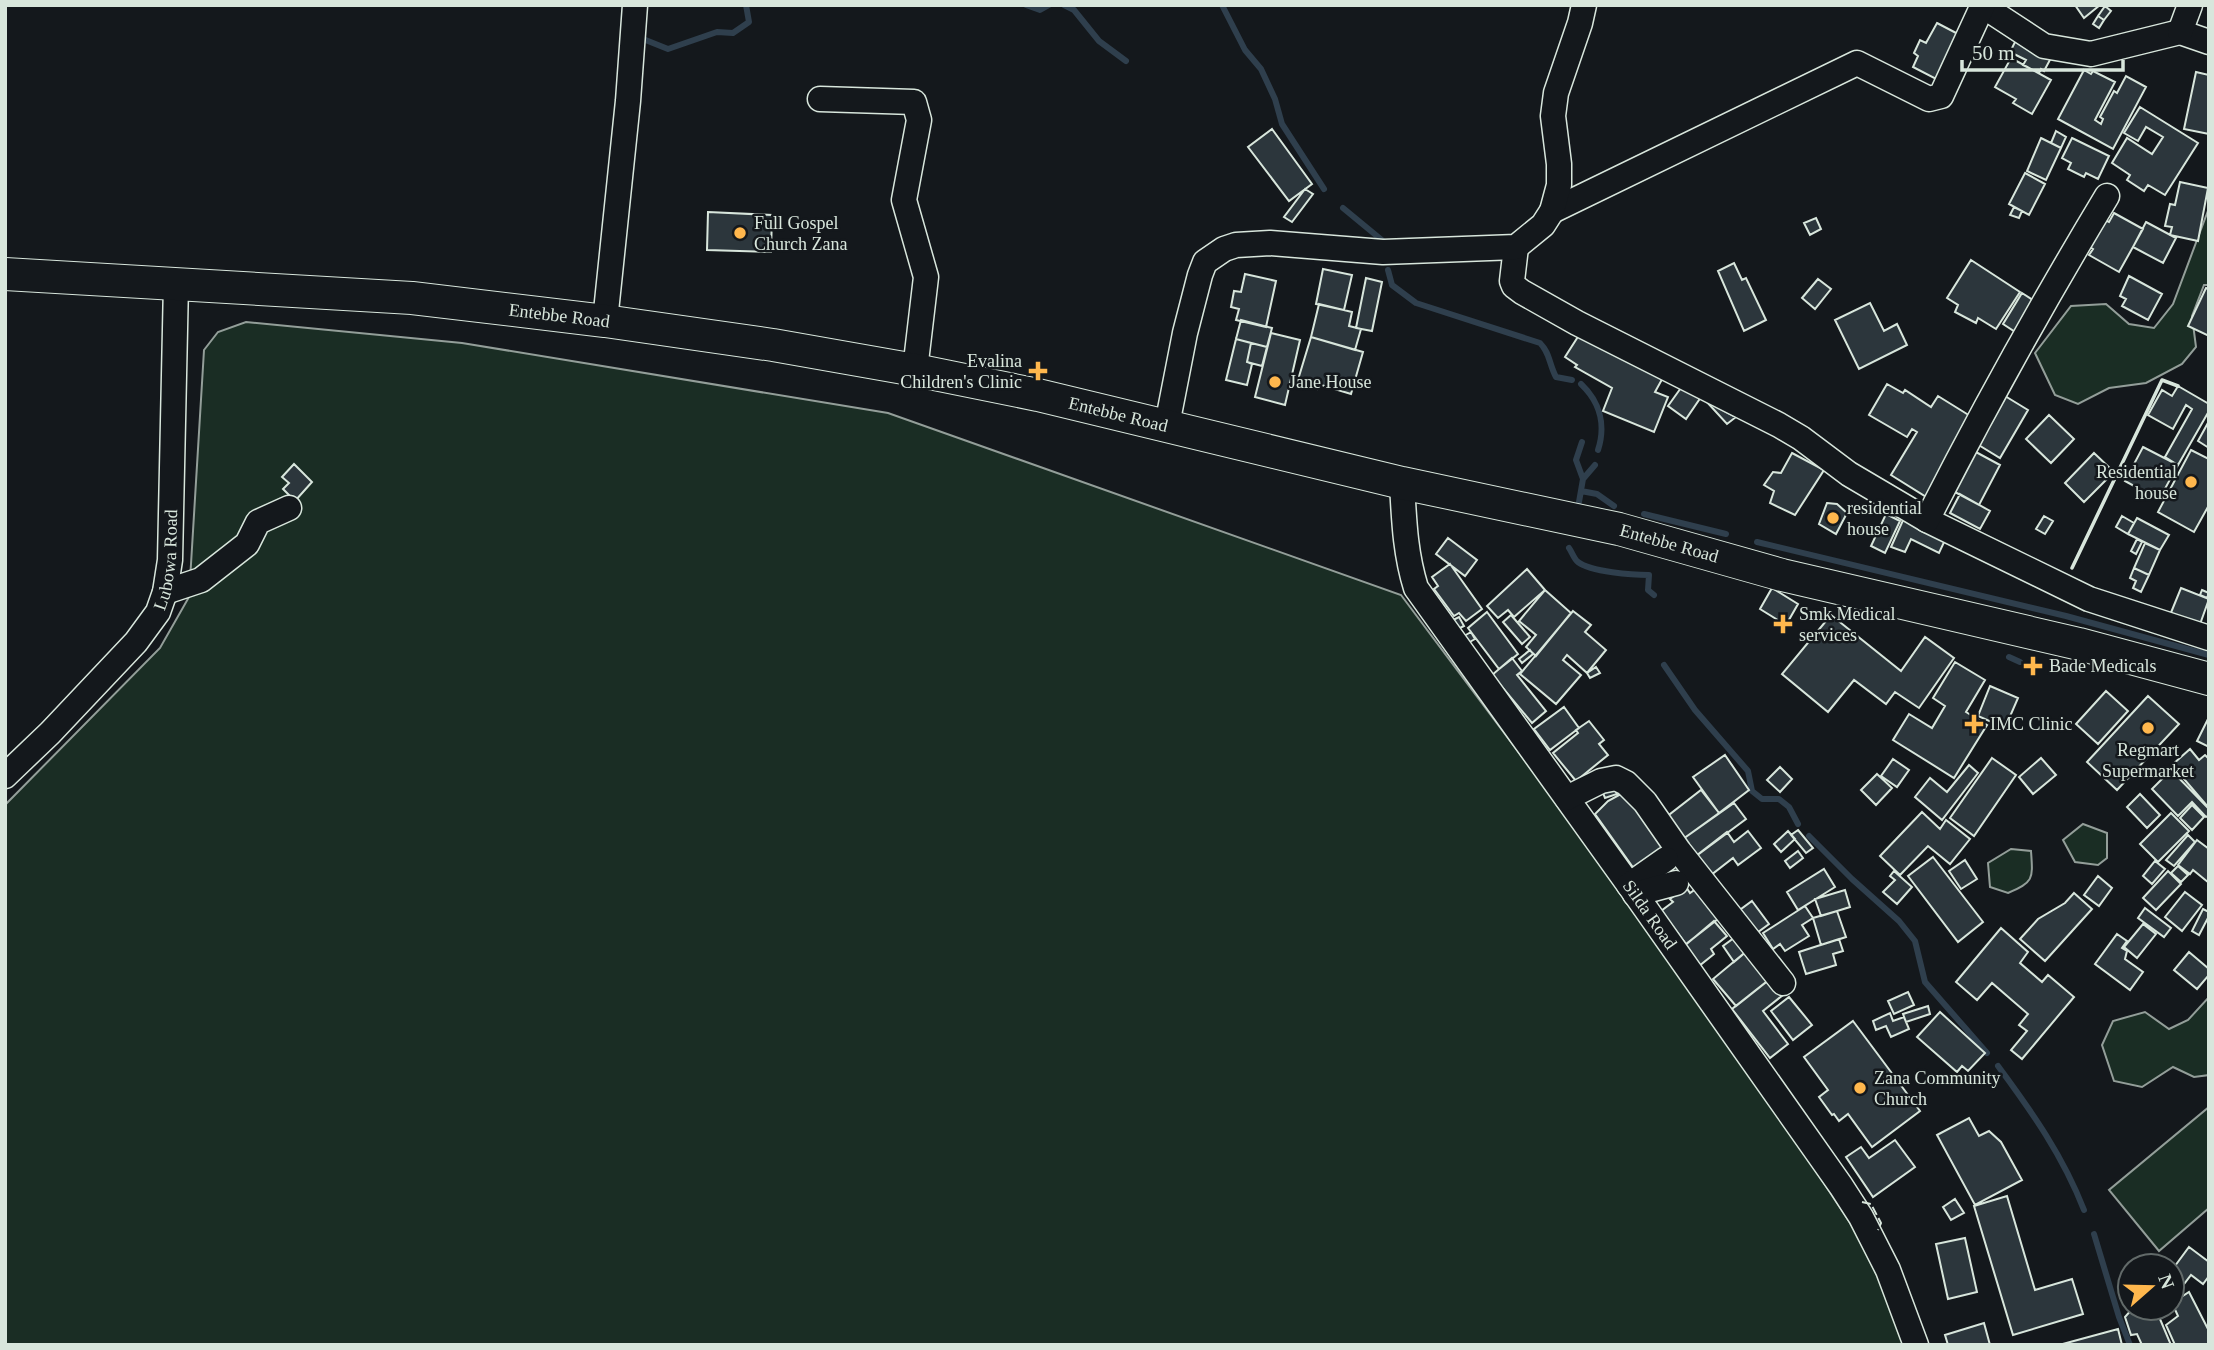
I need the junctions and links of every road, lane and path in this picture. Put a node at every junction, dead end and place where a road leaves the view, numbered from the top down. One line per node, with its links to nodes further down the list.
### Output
1 (635, 5): 13 (street)
2 (1584, 5): 9 (street)
3 (2190, 5): 5 (street)
4 (1983, 6): 5 (street); 9 (street)
5 (2179, 32): 6 (street)
6 (2209, 42)
7 (820, 99): 14 (street)
8 (2107, 196): 18 (street)
9 (1552, 211): 10 (street)
10 (1516, 247): 15 (street); 18 (street)
11 (5, 274): 12 (main road, Entebbe Road)
12 (176, 283): 13 (main road, Entebbe Road); 19 (street, Lubowa Road)
13 (605, 321): 14 (main road, Entebbe Road)
14 (915, 370): 15 (main road, Entebbe Road)
15 (1167, 425): 16 (main road, Entebbe Road)
16 (1402, 483): 21 (main road, Entebbe Road); 23 (street, Silda Road)
17 (289, 508): 19 (street)
18 (1927, 520): 20 (street)
19 (165, 592): 22 (street, Lubowa Road)
20 (2209, 638)
21 (2209, 679)
22 (5, 776)
23 (1567, 797): 26 (street, Silda Road); 27 (street)
24 (1666, 859): 26 (street)
25 (1676, 883): 26 (street)
26 (1632, 890): 28 (street, Silda Road)
27 (1783, 983)
28 (1916, 1345)

